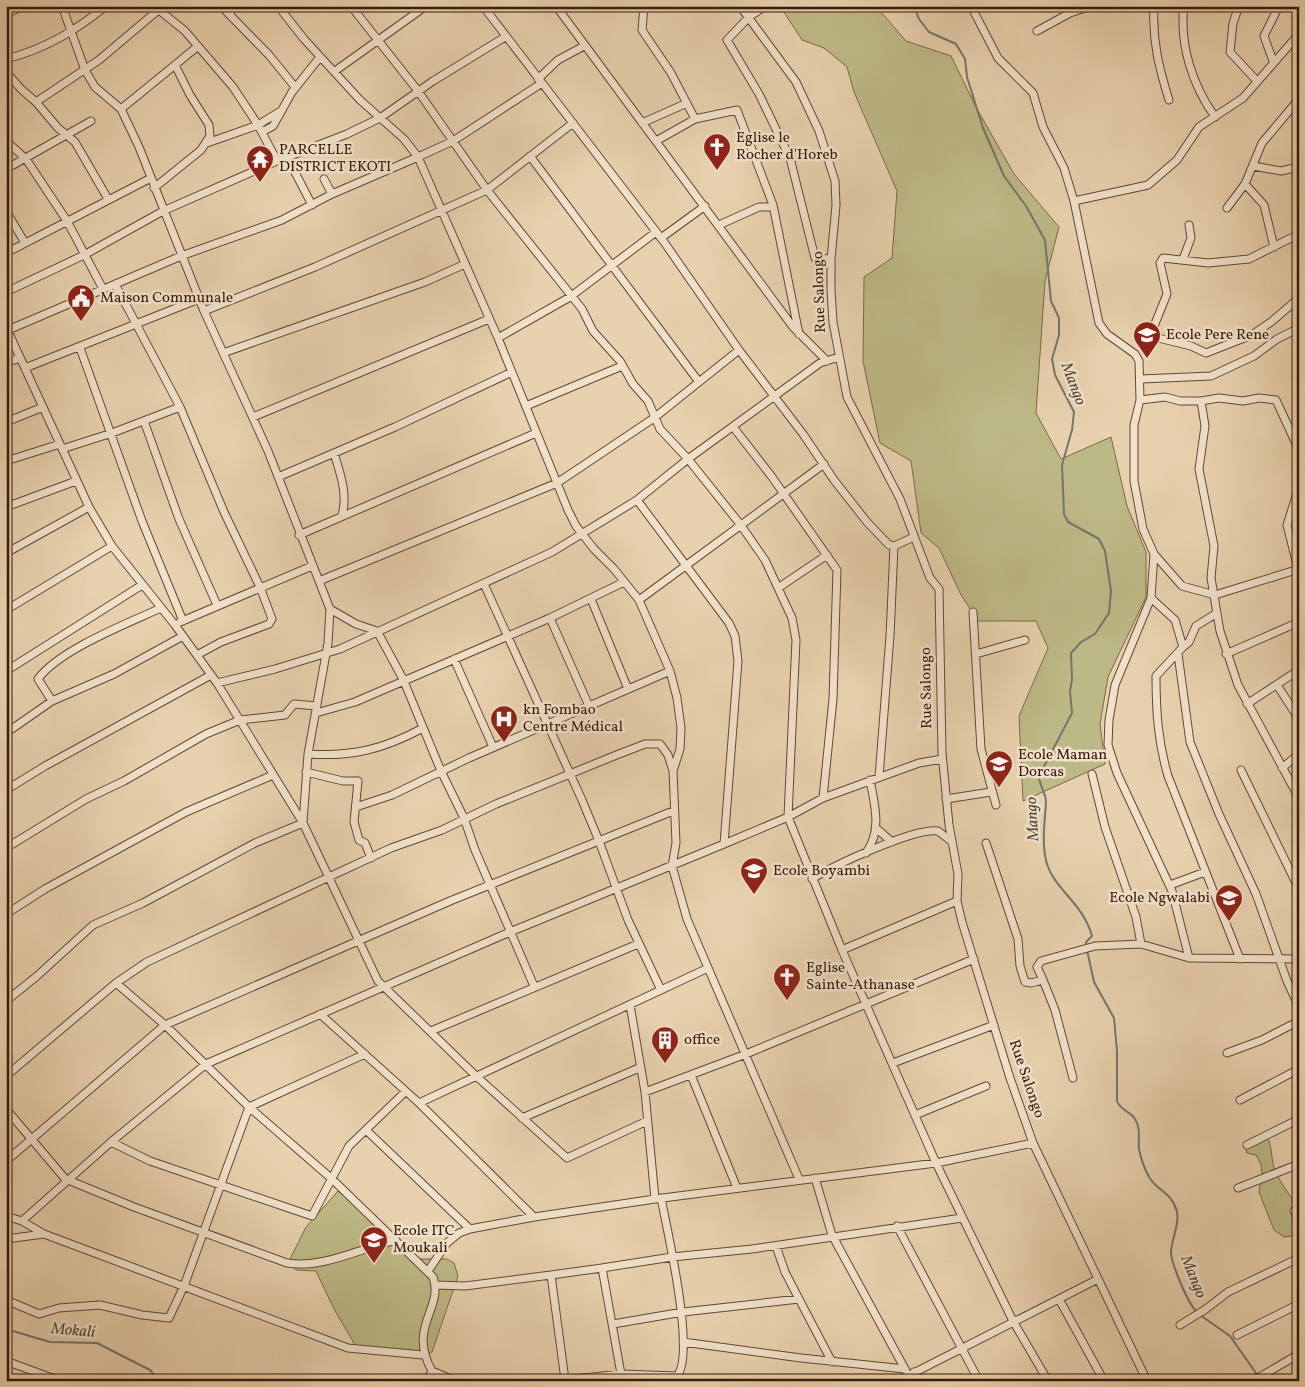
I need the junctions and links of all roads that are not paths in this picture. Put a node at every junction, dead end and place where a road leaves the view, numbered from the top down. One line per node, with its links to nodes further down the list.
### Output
1 (23, 6): 22 (street)
2 (62, 6): 26 (street)
3 (106, 6): 26 (street)
4 (221, 6): 23 (street)
5 (235, 6): 23 (street)
6 (278, 6): 34 (street)
7 (351, 6): 29 (street)
8 (426, 6): 29 (street)
9 (482, 6): 28 (street)
10 (556, 6): 32 (street)
11 (644, 6): 48 (street)
12 (740, 6): 24 (street, Rue Salongo)
13 (765, 6): 24 (street)
14 (971, 6): 79 (street)
15 (1092, 6): 25 (street)
16 (1154, 6): 46 (street)
17 (1170, 6): 21 (street)
18 (1238, 6): 41 (street)
19 (1279, 6): 36 (street)
20 (159, 8): 31 (street); 38 (street)
21 (1184, 8): 51 (street)
22 (6, 14)
23 (229, 14): 43 (street)
24 (749, 18): 98 (street, Rue Salongo); 98 (street)
25 (1037, 31)
26 (73, 32): 35 (street); 38 (street)
27 (1299, 34): 30 (street)
28 (505, 37): 42 (street); 44 (street)
29 (377, 40): 39 (street); 44 (street)
30 (1293, 41): 33 (street); 36 (street)
31 (198, 46): 37 (street); 56 (street)
32 (584, 46): 42 (street); 57 (street)
33 (1299, 48)
34 (320, 57): 39 (street); 43 (street)
35 (6, 59)
36 (1274, 61): 41 (street)
37 (176, 65): 49 (street); 63 (street)
38 (85, 70): 47 (street); 49 (street)
39 (335, 71): 52 (street)
40 (6, 72): 47 (street)
41 (1256, 80): 51 (street)
42 (540, 81): 55 (street); 61 (street)
43 (295, 87): 50 (street)
44 (418, 91): 52 (street); 61 (street)
45 (1299, 99): 69 (street)
46 (1169, 100)
47 (36, 102): 59 (street)
48 (687, 103): 53 (street); 57 (street)
49 (121, 110): 72 (street)
50 (279, 112): 56 (street); 58 (street)
51 (1215, 117): 79 (street)
52 (380, 118): 65 (street); 66 (street)
53 (695, 119): 62 (street); 82 (street)
54 (91, 121): 59 (street)
55 (573, 123): 64 (street); 91 (street)
56 (258, 124): 58 (street); 63 (street)
57 (642, 124): 62 (street)
58 (262, 132): 68 (street)
59 (66, 135): 67 (street); 78 (street)
60 (6, 141): 67 (street)
61 (453, 141): 66 (street); 76 (street)
62 (656, 141): 81 (street)
63 (206, 143): 75 (street)
64 (530, 156): 76 (street); 100 (street)
65 (287, 157): 68 (street); 80 (street)
66 (418, 157): 77 (street); 86 (street)
67 (26, 159): 71 (street); 87 (street)
68 (277, 161): 85 (street)
69 (1253, 166): 70 (street); 74 (street)
70 (1299, 167)
71 (6, 170)
72 (151, 178): 75 (street); 78 (street)
73 (324, 179): 77 (street)
74 (1245, 184): 83 (street); 93 (street)
75 (154, 188): 85 (street)
76 (487, 190): 86 (street); 104 (street)
77 (332, 194): 80 (street)
78 (108, 199): 87 (street)
79 (1074, 201): 124 (street)
80 (312, 205): 96 (street)
81 (705, 206): 88 (street); 91 (street)
82 (773, 207): 88 (street); 112 (street)
83 (1227, 208)
84 (6, 211): 92 (street)
85 (163, 211): 95 (street); 96 (street)
86 (442, 212): 99 (street); 107 (street)
87 (67, 221): 92 (street); 95 (street)
88 (719, 225): 112 (street)
89 (1189, 225): 97 (street)
90 (1299, 234): 93 (street)
91 (658, 235): 100 (street); 115 (street)
92 (26, 243): 94 (street)
93 (1274, 247): 97 (street)
94 (6, 253)
95 (84, 255): 102 (street); 103 (street)
96 (182, 256): 101 (street); 106 (street)
97 (1183, 259): 105 (street)
98 (831, 260): 117 (street, Rue Salongo)
99 (465, 264): 108 (street); 116 (street)
100 (613, 267): 104 (street); 125 (street)
101 (115, 284): 102 (street); 109 (street)
102 (103, 289): 110 (street)
103 (6, 292)
104 (570, 297): 113 (street); 121 (street)
105 (1299, 298)
106 (199, 299): 107 (street); 109 (street)
107 (204, 311): 116 (street)
108 (490, 319): 113 (street); 132 (street)
109 (135, 324): 114 (street); 130 (street)
110 (7, 328): 118 (street)
111 (1299, 328): 124 (street)
112 (799, 334): 119 (street)
113 (498, 338): 123 (street)
114 (80, 348): 122 (street); 137 (street)
115 (739, 350): 125 (street); 126 (street)
116 (223, 353): 132 (street)
117 (839, 357): 119 (street); 158 (street, Rue Salongo)
118 (20, 358): 120 (street); 122 (street)
119 (827, 361): 126 (street)
120 (6, 363)
121 (622, 366): 129 (street); 133 (street)
122 (25, 368): 131 (street)
123 (512, 372): 129 (street); 142 (street)
124 (1141, 379): 127 (street)
125 (699, 382): 133 (street)
126 (776, 397): 136 (street); 145 (street)
127 (1140, 400): 128 (street); 162 (street)
128 (1201, 401): 139 (street); 173 (street)
129 (526, 406): 138 (street)
130 (180, 407): 134 (street); 171 (street)
131 (43, 408): 135 (street); 140 (street)
132 (253, 417): 146 (street)
133 (654, 418): 143 (street); 148 (street)
134 (144, 421): 137 (street); 177 (street)
135 (6, 422)
136 (734, 428): 143 (street); 150 (street)
137 (112, 433): 140 (street); 184 (street)
138 (536, 433): 148 (street); 154 (street)
139 (1297, 439): 141 (street)
140 (61, 447): 144 (street); 147 (street)
141 (1299, 450)
142 (334, 453): 146 (street); 154 (street)
143 (688, 460): 151 (street); 155 (street)
144 (6, 461)
145 (824, 464): 150 (street); 160 (street)
146 (278, 477): 157 (street)
147 (76, 481): 152 (street); 153 (street)
148 (557, 483): 156 (street); 167 (street)
149 (1299, 488): 166 (street)
150 (783, 492): 155 (street); 163 (street)
151 (637, 500): 156 (street); 164 (street)
152 (6, 507)
153 (89, 507): 159 (street); 161 (street)
154 (342, 515): 157 (street)
155 (740, 524): 164 (street); 172 (street)
156 (582, 533): 168 (street); 169 (street)
157 (299, 535): 165 (street)
158 (914, 537): 160 (street); 218 (street, Rue Salongo)
159 (112, 546): 170 (street); 180 (street)
160 (894, 546): 227 (street)
161 (6, 553)
162 (1154, 554): 173 (street); 174 (street)
163 (827, 555): 172 (street); 231 (street)
164 (687, 565): 176 (street); 245 (street)
165 (312, 566): 167 (street); 171 (street)
166 (1299, 569): 173 (street)
167 (319, 581): 179 (street)
168 (624, 582): 175 (street); 176 (street)
169 (484, 584): 187 (street); 189 (street)
170 (142, 585): 178 (street); 199 (street)
171 (260, 587): 177 (street); 195 (street)
172 (778, 588): 237 (street)
173 (1215, 594): 182 (street)
174 (1151, 598): 191 (street); 254 (street)
175 (591, 599): 183 (street); 205 (street)
176 (639, 600): 200 (street)
177 (217, 605): 184 (street)
178 (161, 608): 186 (street); 206 (street)
179 (330, 609): 187 (street); 196 (street)
180 (6, 610)
181 (973, 612): 192 (street)
182 (1217, 613): 191 (street); 194 (street)
183 (550, 618): 189 (street); 208 (street)
184 (182, 621): 186 (street)
185 (1299, 622): 194 (street)
186 (175, 625): 188 (street)
187 (377, 631): 196 (street); 202 (street)
188 (183, 636): 195 (street); 206 (street)
189 (508, 636): 197 (street); 212 (street)
190 (1025, 640): 192 (street)
191 (1183, 647): 193 (street)
192 (976, 654): 230 (street)
193 (1178, 654): 250 (street); 268 (street)
194 (1226, 654): 207 (street)
195 (197, 655): 201 (street)
196 (326, 655): 203 (street); 209 (street)
197 (454, 659): 202 (street); 215 (street)
198 (1299, 670): 204 (street)
199 (6, 671)
200 (670, 671): 205 (street); 222 (street)
201 (211, 675): 203 (street); 229 (street)
202 (403, 680): 209 (street); 213 (street)
203 (217, 683): 211 (street)
204 (1277, 685): 207 (street); 210 (street)
205 (628, 689): 208 (street)
206 (52, 701): 214 (street)
207 (1247, 704): 219 (street)
208 (589, 706): 212 (street)
209 (317, 710): 211 (street); 216 (street)
210 (1299, 719)
211 (240, 720): 226 (street); 246 (street)
212 (546, 724): 215 (street); 224 (street)
213 (422, 728): 216 (street); 221 (street)
214 (6, 733)
215 (493, 747): 221 (street)
216 (308, 754): 223 (street)
217 (1299, 754): 219 (street)
218 (942, 759): 227 (street); 233 (street, Rue Salongo)
219 (1282, 768): 232 (street)
220 (1241, 770): 256 (street)
221 (441, 771): 235 (street); 238 (street)
222 (673, 771): 224 (street); 236 (street)
223 (306, 772): 235 (street); 239 (street)
224 (569, 773): 238 (street); 241 (street)
225 (1092, 774): 262 (street)
226 (274, 775): 239 (street); 258 (street)
227 (879, 777): 228 (street)
228 (870, 780): 231 (street); 240 (street)
229 (6, 790)
230 (992, 792): 233 (street); 234 (street)
231 (823, 798): 237 (street)
232 (1299, 798)
233 (946, 799): 242 (street, Rue Salongo)
234 (996, 805)
235 (356, 807): 248 (street)
236 (673, 811): 241 (street); 249 (street)
237 (788, 816): 245 (street); 252 (street)
238 (464, 818): 248 (street); 253 (street)
239 (303, 823): 251 (street); 276 (street)
240 (877, 829): 243 (street); 247 (street)
241 (599, 841): 253 (street); 255 (street)
242 (951, 841): 243 (street); 257 (street, Rue Salongo)
243 (892, 842): 247 (street)
244 (986, 843): 270 (street)
245 (724, 844): 249 (street)
246 (6, 848)
247 (866, 854): 252 (street)
248 (371, 858): 251 (street)
249 (672, 866): 255 (street); 269 (street)
250 (1205, 872): 254 (street); 266 (street)
251 (329, 875): 260 (street); 271 (street)
252 (812, 880): 263 (street)
253 (490, 884): 259 (street); 260 (street)
254 (1170, 885): 264 (street)
255 (616, 889): 259 (street); 261 (street)
256 (1299, 890)
257 (957, 900): 263 (street); 265 (street, Rue Salongo)
258 (6, 914)
259 (510, 932): 272 (street); 273 (street)
260 (361, 940): 272 (street); 282 (street)
261 (638, 944): 273 (street); 274 (street)
262 (1141, 944): 264 (street); 270 (street)
263 (842, 950): 277 (street)
264 (1190, 958): 266 (street)
265 (974, 959): 277 (street); 283 (street, Rue Salongo)
266 (1240, 959): 268 (street)
267 (1299, 959): 268 (street)
268 (1280, 960): 275 (street)
269 (708, 968): 274 (street); 287 (street)
270 (1043, 980): 295 (street)
271 (116, 983): 282 (street); 294 (street)
272 (383, 986): 280 (street); 284 (street)
273 (534, 986): 284 (street)
274 (661, 990): 278 (street)
275 (1296, 996): 279 (street)
276 (6, 1001)
277 (865, 1003): 287 (street); 288 (street)
278 (630, 1005): 290 (street); 292 (street)
279 (1299, 1007)
280 (320, 1014): 286 (street); 289 (street)
281 (1299, 1021): 285 (street)
282 (165, 1025): 289 (street); 308 (street)
283 (994, 1025): 288 (street); 310 (street, Rue Salongo)
284 (431, 1031): 292 (street)
285 (1227, 1053)
286 (365, 1054): 297 (street); 301 (street)
287 (746, 1054): 293 (street); 317 (street)
288 (893, 1063): 303 (street)
289 (206, 1064): 301 (street); 309 (street)
290 (639, 1068): 298 (street); 304 (street)
291 (1299, 1069): 299 (street)
292 (475, 1075): 300 (street); 304 (street)
293 (691, 1075): 298 (street); 320 (street)
294 (6, 1076)
295 (1073, 1078)
296 (986, 1086): 303 (street)
297 (405, 1092): 300 (street); 307 (street)
298 (645, 1092): 306 (street)
299 (1240, 1100)
300 (419, 1103): 324 (street)
301 (249, 1107): 316 (street); 319 (street)
302 (6, 1109): 308 (street)
303 (915, 1115): 313 (street)
304 (522, 1118): 306 (street)
305 (1299, 1119): 311 (street)
306 (647, 1121): 322 (street)
307 (366, 1130): 316 (street); 328 (street)
308 (31, 1140): 312 (street); 318 (street)
309 (112, 1142): 318 (street); 319 (street)
310 (1033, 1143): 313 (street); 340 (street, Rue Salongo)
311 (1247, 1145)
312 (6, 1161)
313 (936, 1163): 315 (street); 325 (street)
314 (1299, 1164): 321 (street)
315 (815, 1178): 317 (street); 331 (street)
316 (332, 1179): 319 (street); 333 (street)
317 (800, 1179): 320 (street)
318 (68, 1180): 326 (street); 329 (street)
319 (222, 1187): 329 (street)
320 (737, 1188): 322 (street)
321 (1238, 1188)
322 (658, 1198): 324 (street); 335 (street)
323 (6, 1216): 326 (street)
324 (534, 1217): 328 (street)
325 (962, 1218): 327 (street); 348 (street)
326 (22, 1221): 330 (street)
327 (897, 1226): 331 (street); 353 (street)
328 (470, 1229): 338 (street)
329 (203, 1232): 333 (street); 342 (street)
330 (44, 1234): 332 (street); 342 (street)
331 (832, 1236): 334 (street); 359 (street)
332 (6, 1239)
333 (396, 1240): 338 (street)
334 (776, 1246): 335 (street); 343 (street)
335 (672, 1256): 337 (street); 347 (street)
336 (1299, 1258): 350 (street)
337 (602, 1268): 339 (street); 349 (street)
338 (428, 1270): 341 (street)
339 (551, 1275): 341 (street); 361 (street)
340 (1098, 1279): 344 (street); 370 (street, Rue Salongo)
341 (436, 1285): 355 (street)
342 (184, 1286): 345 (street); 355 (street)
343 (798, 1299): 347 (street); 357 (street)
344 (1059, 1299): 348 (street); 369 (street)
345 (6, 1300)
346 (1299, 1304): 351 (street)
347 (683, 1312): 349 (street); 352 (street)
348 (1013, 1321): 353 (street); 368 (street)
349 (613, 1324): 360 (street)
350 (1180, 1325)
351 (1237, 1335)
352 (683, 1342): 357 (street); 360 (street)
353 (961, 1348): 359 (street); 367 (street)
354 (1299, 1354): 371 (street)
355 (423, 1356): 358 (street)
356 (6, 1361): 362 (street)
357 (832, 1362): 359 (street)
358 (432, 1371): 363 (street); 364 (street)
359 (909, 1372): 365 (street); 366 (street)
360 (621, 1374): 361 (street)
361 (564, 1380)
362 (60, 1381)
363 (427, 1381)
364 (455, 1381)
365 (898, 1381)
366 (920, 1381)
367 (979, 1381)
368 (1048, 1381)
369 (1104, 1381)
370 (1146, 1381)
371 (1253, 1381)

